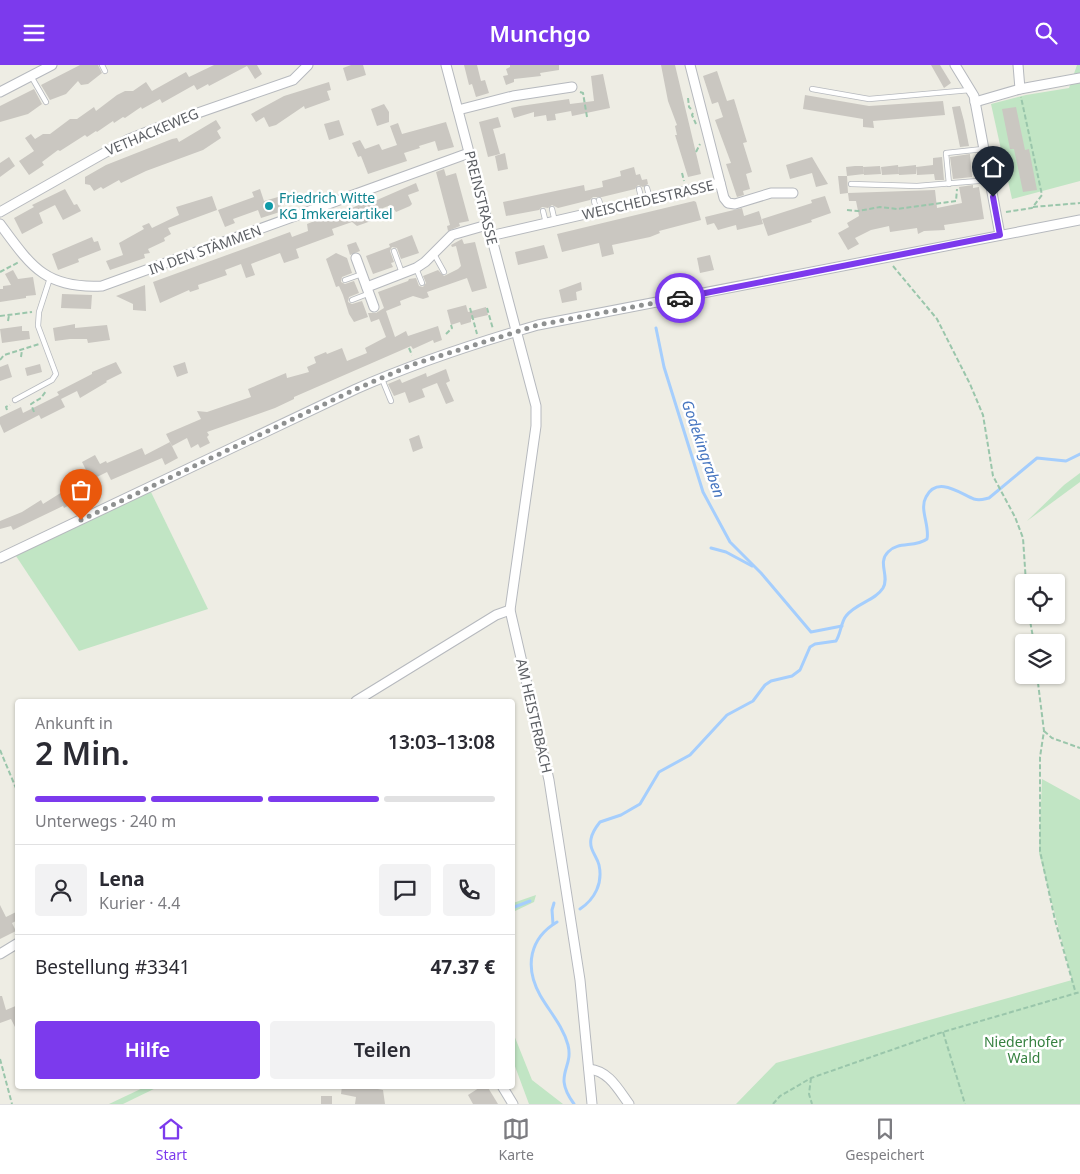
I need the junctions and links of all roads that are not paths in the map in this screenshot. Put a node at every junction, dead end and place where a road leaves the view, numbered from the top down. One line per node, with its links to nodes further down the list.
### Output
1 (52, 65): 9 (street)
2 (102, 65): 8 (lane)
3 (308, 65): 33 (street, VETHACKEWEG)
4 (446, 65): 18 (street, PREINSTRASSE)
5 (690, 65): 22 (street)
6 (955, 65): 14 (street)
7 (1018, 65): 13 (street)
8 (105, 71)
9 (31, 75): 15 (street); 16 (lane)
10 (1080, 78): 13 (street)
11 (572, 87): 18 (street)
12 (812, 89): 14 (lane)
13 (1020, 89): 17 (street)
14 (970, 90): 17 (street)
15 (0, 92)
16 (46, 102)
17 (975, 102): 19 (street)
18 (458, 110): 20 (street, PREINSTRASSE)
19 (984, 149): 21 (street); 24 (lane)
20 (469, 153): 37 (street, PREINSTRASSE); 47 (street, IN DEN STÄMMEN)
21 (990, 179): 24 (lane); 38 (street)
22 (720, 183): 27 (street, WEISCHEDESTRASSE); 29 (street, WEISCHEDESTRASSE)
23 (851, 184): 24 (lane)
24 (949, 185)
25 (647, 187): 29 (lane)
26 (639, 189): 29 (lane)
27 (793, 193)
28 (596, 200): 32 (lane)
29 (646, 200): 32 (street, WEISCHEDESTRASSE)
30 (552, 209): 35 (lane)
31 (543, 211): 35 (lane)
32 (599, 211): 35 (street, WEISCHEDESTRASSE)
33 (0, 212)
34 (1080, 219): 38 (street)
35 (550, 222): 39 (street, WEISCHEDESTRASSE)
36 (0, 224): 47 (street, IN DEN STÄMMEN)
37 (487, 225): 39 (street, PREINSTRASSE); 41 (street)
38 (1000, 235): 53 (street)
39 (490, 236): 53 (street, PREINSTRASSE)
40 (394, 251): 45 (lane)
41 (432, 253): 43 (street); 44 (lane)
42 (356, 259): 46 (street)
43 (416, 268): 45 (street); 49 (lane)
44 (444, 272)
45 (402, 273): 50 (street)
46 (362, 274): 48 (lane); 50 (street)
47 (50, 278): 55 (lane)
48 (345, 280)
49 (422, 283)
50 (368, 290): 51 (lane); 52 (street)
51 (352, 300)
52 (374, 307)
53 (516, 331): 54 (street); 58 (street, AM HEISTERBACH)
54 (382, 377): 56 (lane); 57 (street)
55 (15, 400)
56 (391, 401)
57 (0, 559)
58 (510, 610): 59 (street); 62 (street, AM HEISTERBACH)
59 (359, 699)
60 (15, 945): 61 (street)
61 (0, 954)
62 (589, 1069): 65 (street, AM HEISTERBACH); 66 (street)
63 (504, 1089): 64 (street)
64 (513, 1104)
65 (592, 1104)
66 (629, 1104)

